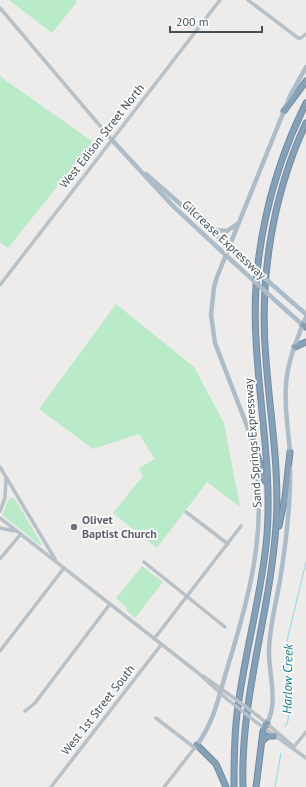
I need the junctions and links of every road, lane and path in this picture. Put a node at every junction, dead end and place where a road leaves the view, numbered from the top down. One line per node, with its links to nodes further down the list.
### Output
1 (220, 0): 10 (street, West Edison Street North)
2 (248, 0): 4 (street)
3 (0, 8): 10 (street)
4 (306, 34)
5 (306, 67): 8 (main road)
6 (306, 81): 8 (highway)
7 (306, 103): 26 (highway, Sand Springs Expressway)
8 (284, 111): 12 (main road)
9 (306, 123): 33 (highway, Sand Springs Expressway)
10 (112, 140): 11 (main road, Gilcrease Expressway); 16 (street, West Edison Street North)
11 (134, 164): 13 (main road, Gilcrease Expressway); 15 (main road, Gilcrease Expressway)
12 (238, 224): 13 (main road); 14 (main road)
13 (211, 230): 14 (main road, Gilcrease Expressway)
14 (229, 246): 15 (main road); 17 (main road, Gilcrease Expressway, bridge)
15 (225, 255): 19 (main road, Gilcrease Expressway, bridge); 22 (main road)
16 (0, 285)
17 (306, 314)
18 (306, 317): 19 (main road)
19 (305, 326): 21 (main road)
20 (306, 342): 21 (highway)
21 (295, 347): 23 (main road)
22 (253, 441): 26 (highway); 46 (main road)
23 (290, 452): 33 (highway); 50 (main road)
24 (0, 467): 25 (street)
25 (6, 477): 27 (street); 36 (street)
26 (268, 489): 60 (highway, Sand Springs Expressway)
27 (0, 512)
28 (186, 512): 34 (street)
29 (0, 518): 32 (street)
30 (241, 526): 34 (street)
31 (0, 528): 32 (street)
32 (20, 535): 35 (street); 36 (street)
33 (275, 542): 61 (highway, Sand Springs Expressway)
34 (228, 544): 39 (street)
35 (0, 559)
36 (56, 562): 38 (street)
37 (144, 562): 39 (street)
38 (64, 568): 40 (street); 44 (street)
39 (187, 597): 41 (street); 42 (street)
40 (110, 604): 42 (street); 48 (street)
41 (225, 627)
42 (154, 639): 43 (street)
43 (161, 644): 45 (street); 57 (street, West 1st Street South)
44 (0, 651)
45 (197, 672): 46 (street); 47 (street)
46 (221, 688): 47 (main road); 50 (street, bridge)
47 (220, 694): 50 (street, bridge); 54 (main road)
48 (25, 711)
49 (156, 718): 54 (street)
50 (266, 726): 52 (street); 53 (highway); 55 (street)
51 (306, 732): 55 (street)
52 (274, 736): 53 (highway); 55 (street)
53 (262, 741): 62 (highway)
54 (196, 746): 58 (street); 59 (highway)
55 (293, 748): 56 (street)
56 (306, 758)
57 (51, 787)
58 (164, 787)
59 (226, 787)
60 (234, 787)
61 (243, 787)
62 (256, 787)

